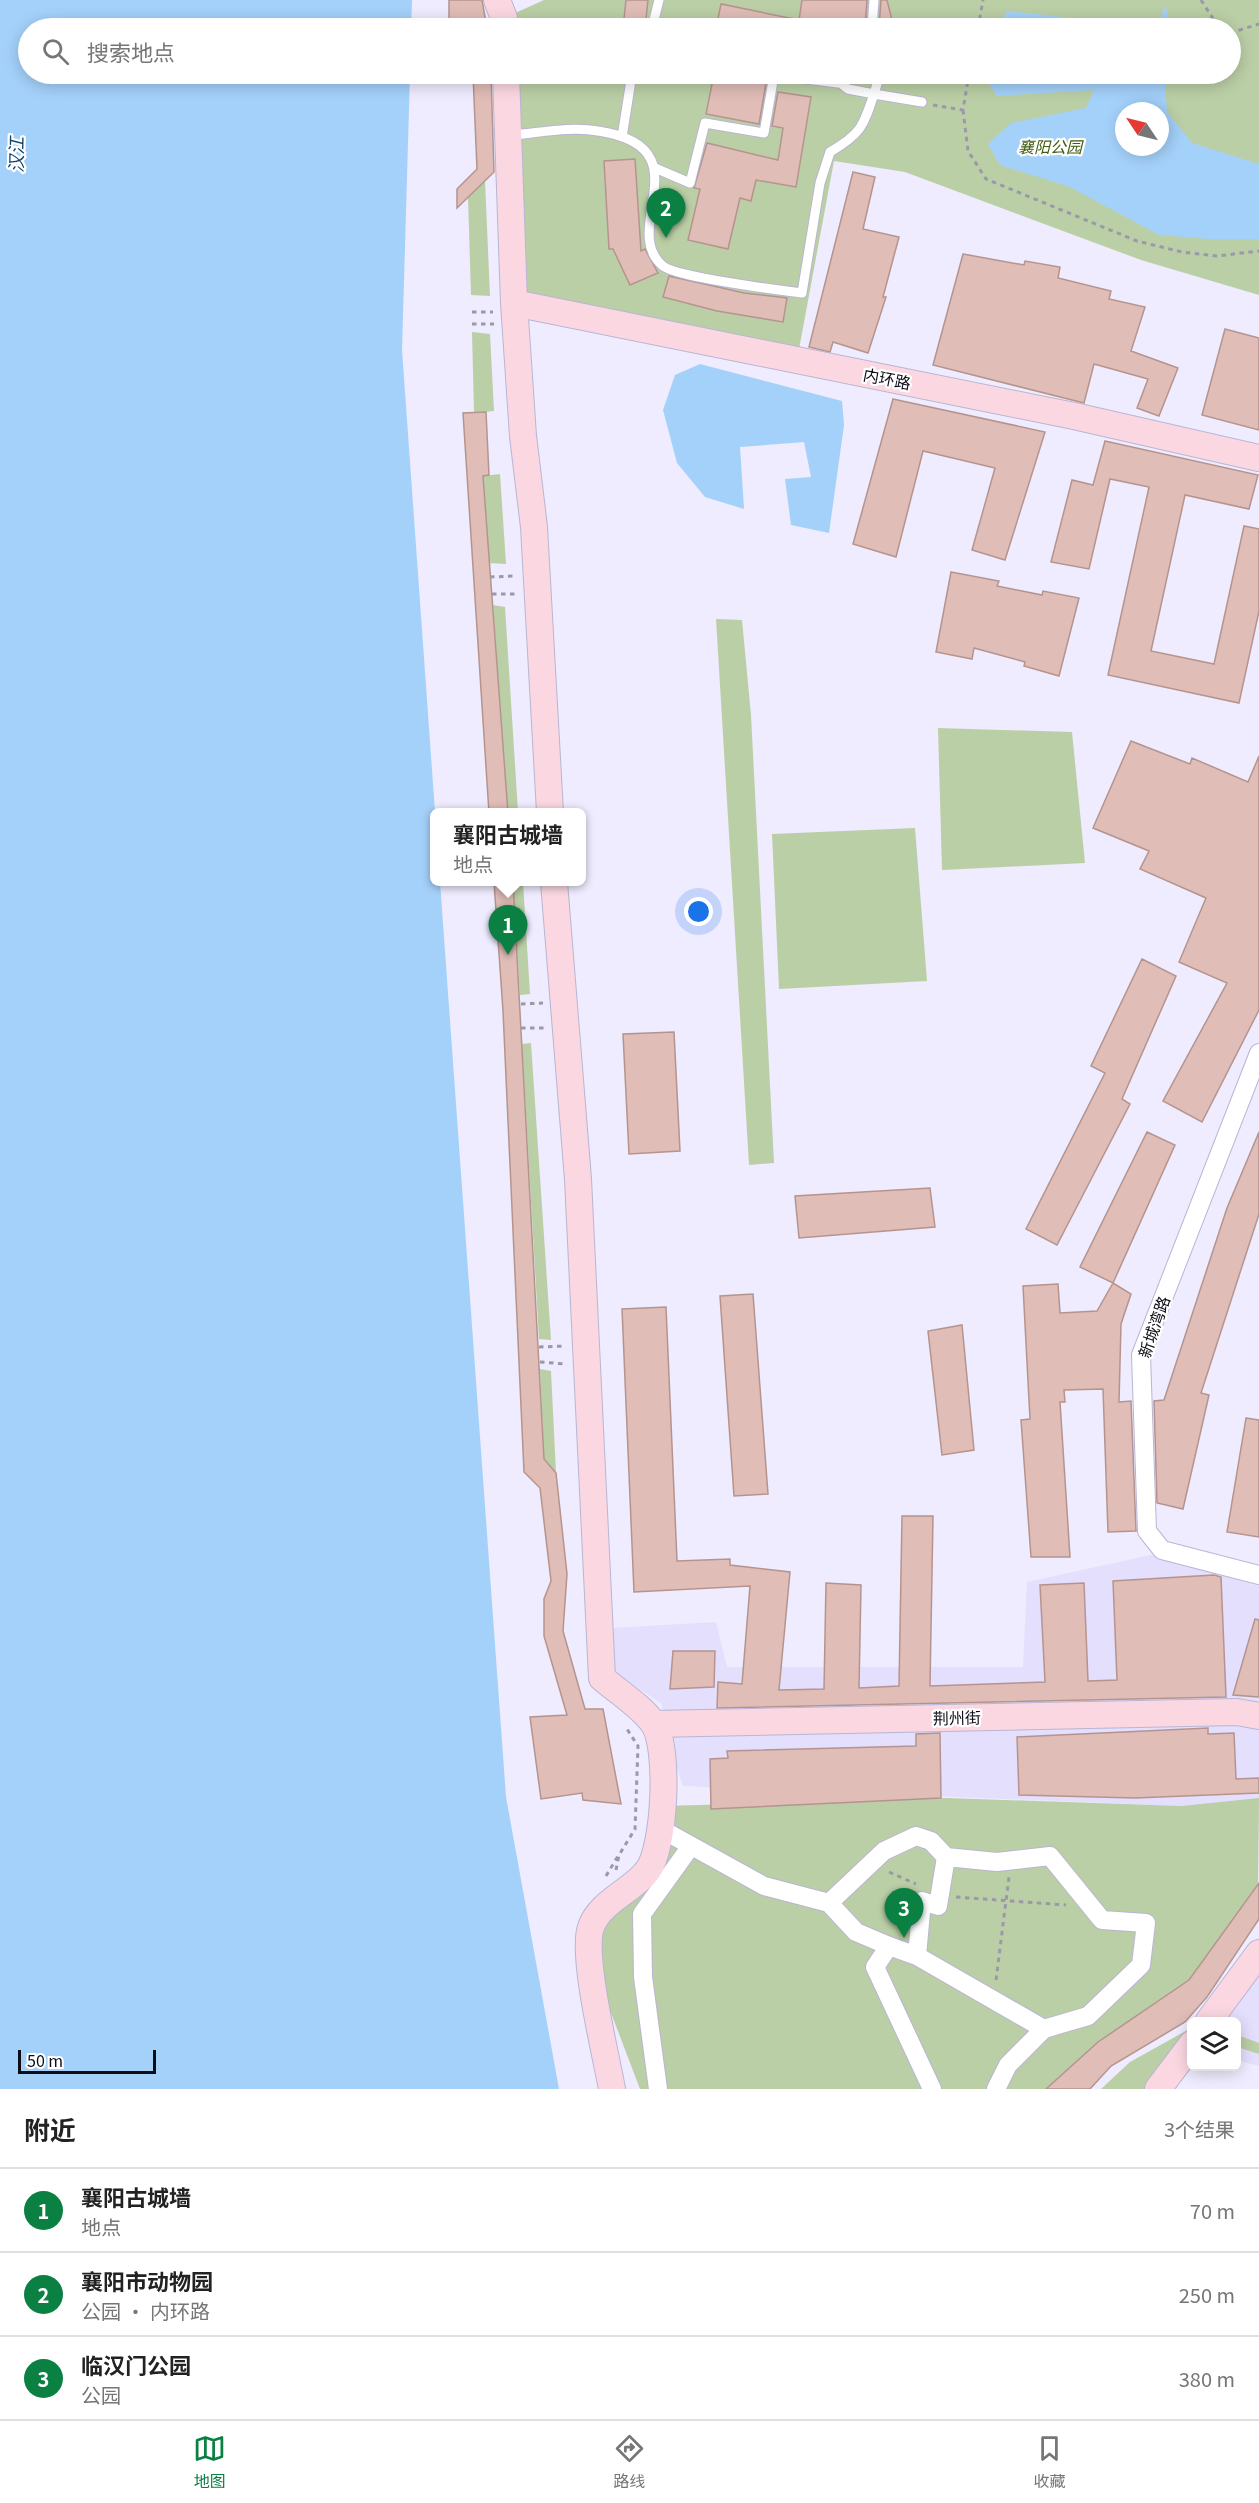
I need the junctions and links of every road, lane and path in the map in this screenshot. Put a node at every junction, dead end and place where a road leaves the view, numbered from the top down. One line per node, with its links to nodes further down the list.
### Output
1 (497, 0): 6 (street)
2 (659, 0): 7 (lane)
3 (874, 0): 8 (lane)
4 (983, 0): 9 (path)
5 (1201, 0): 10 (path)
6 (504, 18)
7 (654, 18)
8 (873, 18)
9 (980, 18)
10 (1213, 18)
11 (1259, 24): 12 (path)
12 (1241, 30)
13 (506, 84): 22 (street)
14 (630, 84): 23 (lane)
15 (772, 84): 24 (lane)
16 (840, 84): 19 (lane)
17 (877, 84): 19 (lane)
18 (967, 84): 21 (path)
19 (874, 94): 20 (lane); 24 (lane)
20 (922, 102): 21 (path)
21 (963, 110): 25 (path)
22 (508, 136): 23 (lane); 26 (street)
23 (622, 137): 24 (lane)
24 (655, 168)
25 (1259, 251)
26 (506, 308): 27 (path); 30 (street, 内环路); 35 (street)
27 (472, 312)
28 (472, 324): 29 (path)
29 (499, 324)
30 (1259, 459)
31 (515, 576): 32 (path)
32 (490, 577)
33 (492, 594): 34 (path)
34 (516, 594)
35 (550, 808)
36 (555, 886): 48 (street)
37 (545, 1003): 38 (path)
38 (520, 1004)
39 (521, 1028): 40 (path)
40 (547, 1028)
41 (1259, 1053): 46 (street, 新城湾路)
42 (569, 1346): 43 (path)
43 (539, 1347)
44 (540, 1362): 45 (path)
45 (570, 1364)
46 (1259, 1575)
47 (1259, 1716): 48 (street, 荆州街)
48 (654, 1724): 49 (street)
49 (661, 1829): 50 (street); 65 (street)
50 (692, 1846): 56 (street); 66 (street)
51 (946, 1857): 52 (street); 53 (street); 54 (street)
52 (1011, 1860): 55 (path); 57 (street)
53 (871, 1864): 54 (path); 56 (street)
54 (940, 1896): 55 (path); 60 (street)
55 (1007, 1900): 57 (path); 61 (path)
56 (829, 1903): 58 (street)
57 (1091, 1907): 63 (street)
58 (889, 1947): 60 (street); 67 (street)
59 (1259, 1953): 62 (street)
60 (917, 1956): 61 (street)
61 (994, 2000): 63 (street)
62 (1212, 2017)
63 (1044, 2029): 68 (street)
64 (1187, 2049): 69 (street)
65 (612, 2089)
66 (658, 2089)
67 (932, 2089)
68 (996, 2089)
69 (1158, 2089)

